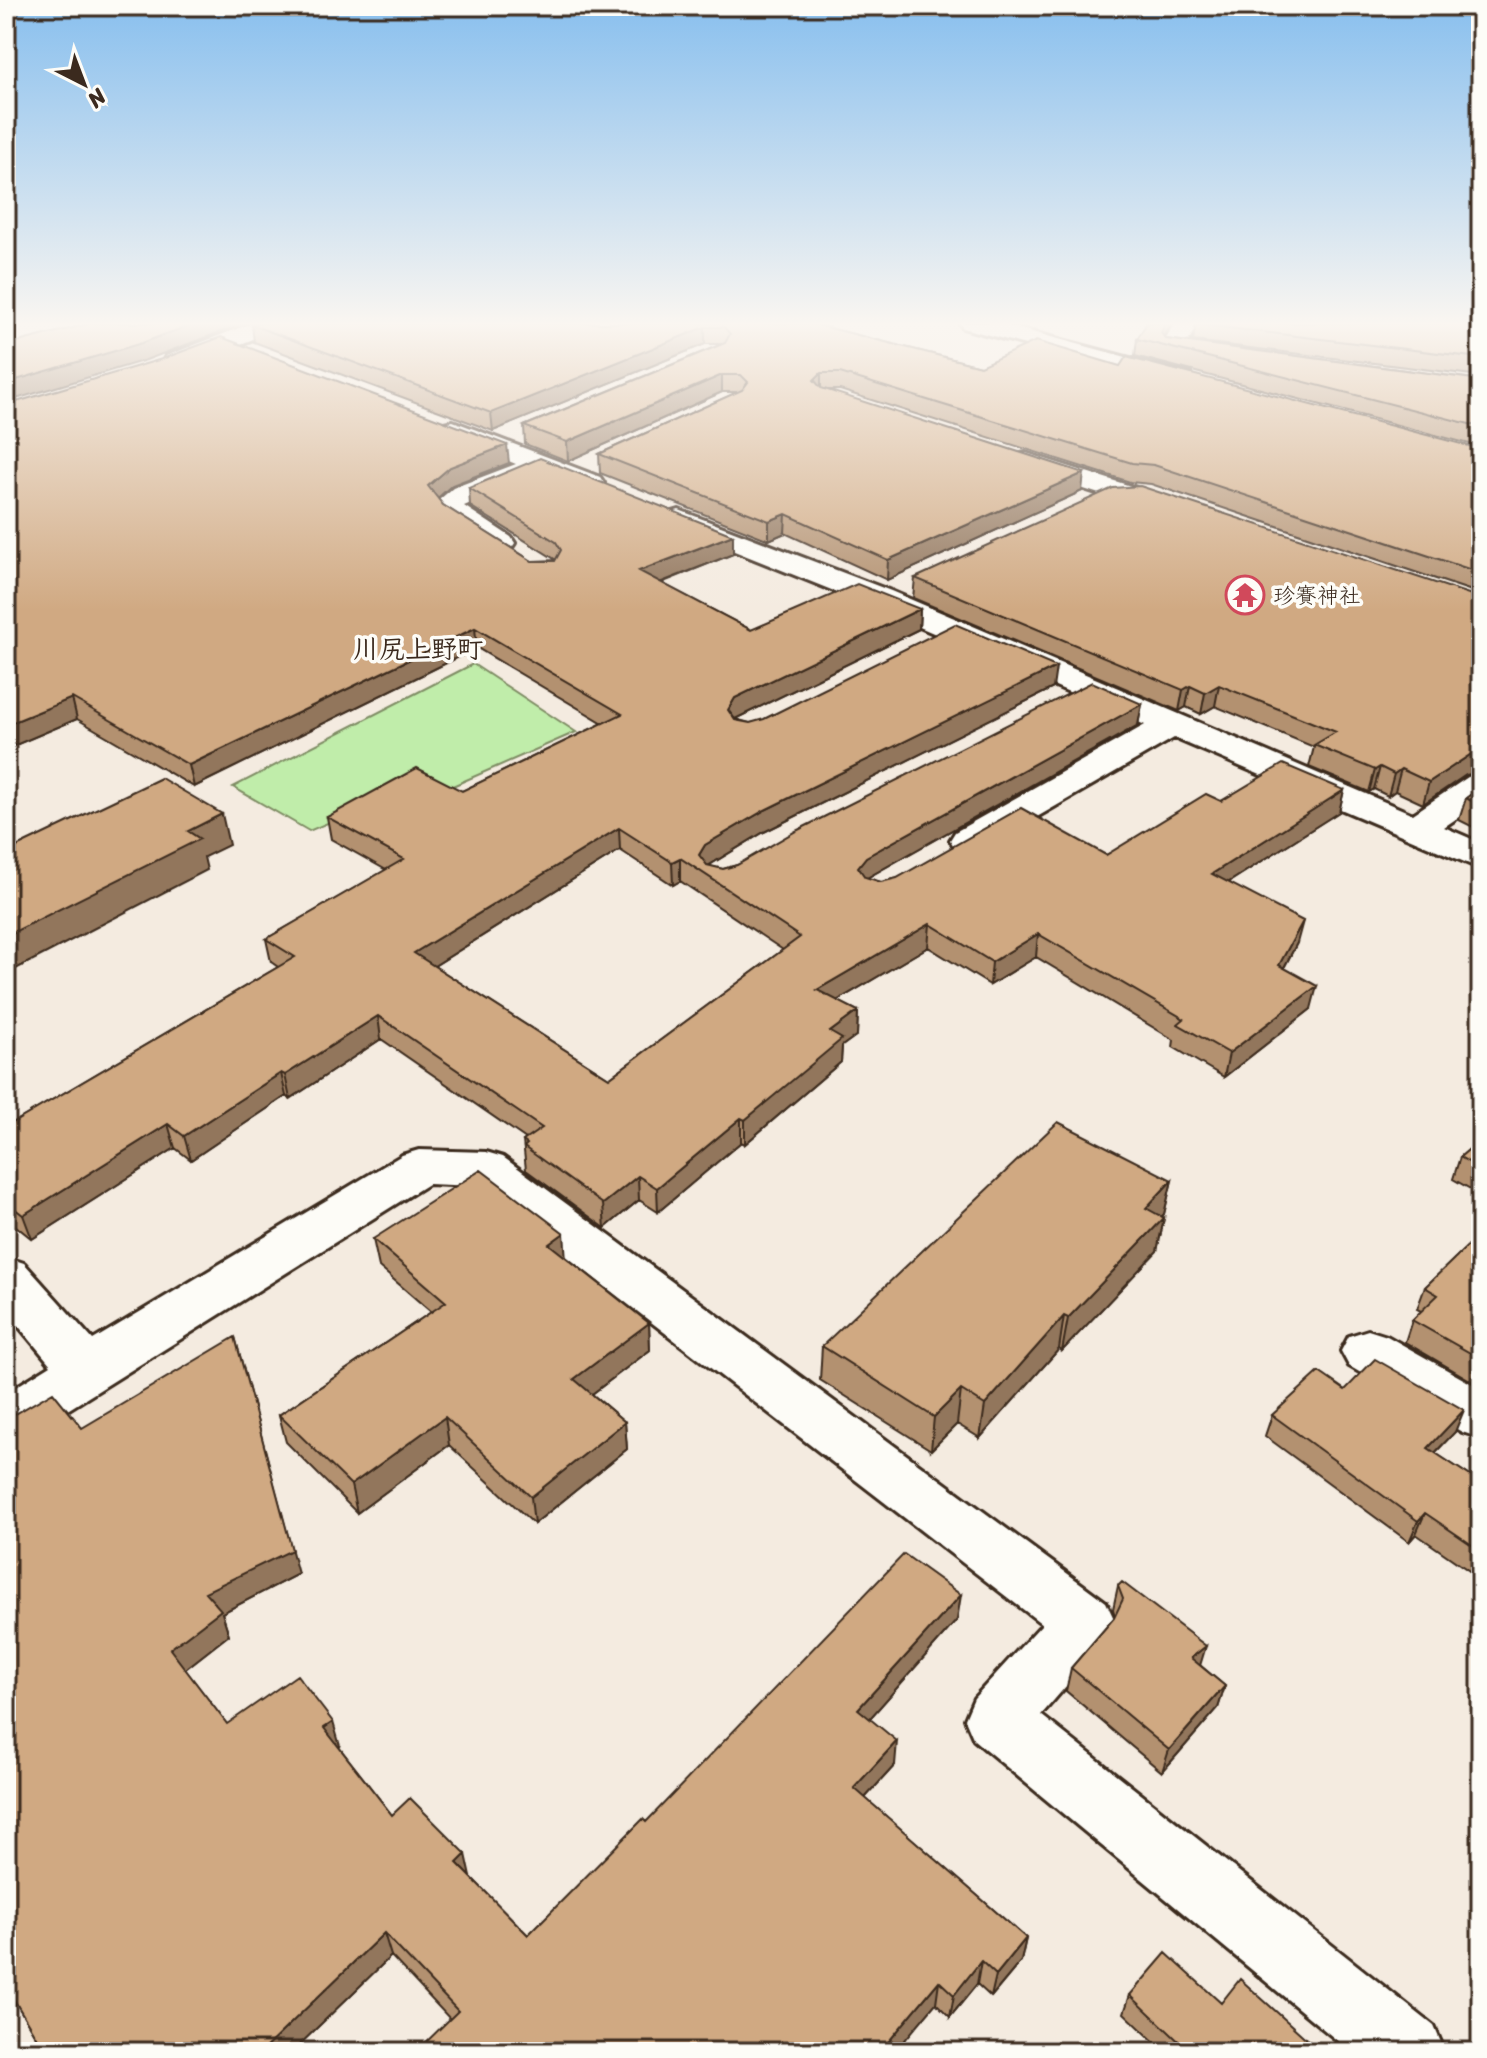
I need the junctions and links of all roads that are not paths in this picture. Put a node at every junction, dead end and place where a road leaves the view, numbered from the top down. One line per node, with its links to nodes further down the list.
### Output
1 (434, 421): 3 (street)
2 (521, 433): 3 (street)
3 (493, 444): 6 (street)
4 (1008, 455): 8 (street)
5 (595, 462): 6 (street)
6 (555, 469): 7 (street); 10 (street)
7 (611, 491)
8 (1077, 508)
9 (654, 509): 11 (street)
10 (526, 559)
11 (952, 629): 12 (street); 13 (street)
12 (911, 649)
13 (1087, 688): 14 (street); 15 (street)
14 (1048, 708)
15 (1172, 724): 17 (street); 19 (street)
16 (1481, 785): 17 (street)
17 (1415, 829): 18 (street)
18 (1481, 857)
19 (935, 859)
20 (6, 1276): 22 (street)
21 (1368, 1351): 23 (street)
22 (87, 1370): 24 (street); 25 (street)
23 (1481, 1416)
24 (6, 1420)
25 (1408, 2052)

